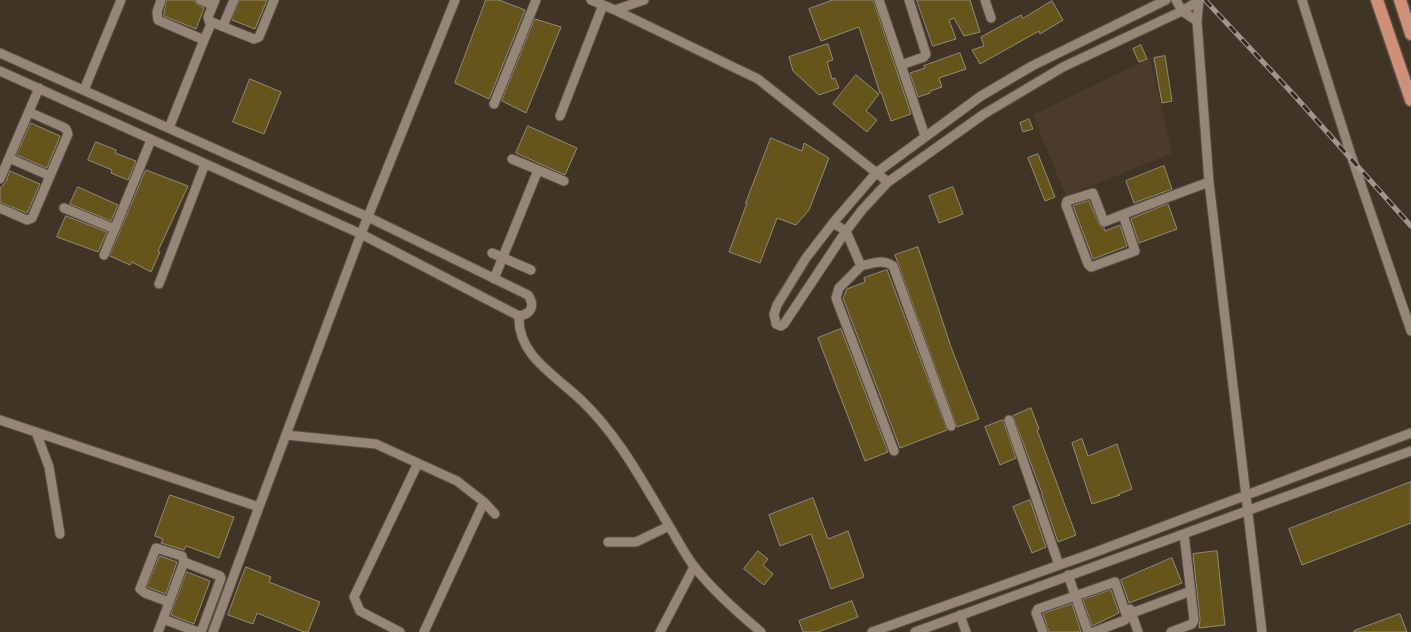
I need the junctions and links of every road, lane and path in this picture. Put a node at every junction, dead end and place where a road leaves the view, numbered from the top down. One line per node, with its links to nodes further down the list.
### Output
1 (121, 0): 33 (street)
2 (162, 0): 28 (street)
3 (200, 0): 19 (street)
4 (234, 0): 26 (street)
5 (274, 0): 26 (street)
6 (455, 0): 56 (street)
7 (536, 0): 36 (street)
8 (591, 0): 20 (street)
9 (644, 0): 21 (street)
10 (879, 0): 30 (street)
11 (909, 0): 30 (street)
12 (985, 0): 23 (street)
13 (1166, 0): 34 (street)
14 (1176, 0): 22 (street)
15 (1200, 0): 22 (street); 24 (street)
16 (1302, 0): 69 (street)
17 (1378, 0): 35 (main road)
18 (1400, 0): 27 (main road)
19 (214, 3): 25 (street)
20 (603, 5): 21 (street); 39 (street)
21 (615, 10): 47 (street)
22 (1182, 11): 24 (street); 37 (street)
23 (991, 18)
24 (1197, 21): 52 (street)
25 (212, 22): 26 (street); 28 (street)
26 (223, 26)
27 (1411, 34)
28 (204, 40): 40 (street)
29 (0, 53): 33 (street)
30 (901, 65): 41 (street)
31 (0, 70): 32 (street)
32 (39, 88): 38 (street); 42 (street)
33 (84, 90): 40 (street)
34 (981, 96): 37 (street); 41 (street)
35 (1411, 100)
36 (494, 104)
37 (990, 110): 51 (street)
38 (29, 112): 43 (street); 48 (street)
39 (560, 116)
40 (169, 128): 56 (street)
41 (925, 136): 47 (street)
42 (151, 140): 45 (street); 58 (street)
43 (9, 158): 48 (street); 49 (street)
44 (512, 159): 46 (street)
45 (205, 164): 60 (street); 67 (street)
46 (538, 170): 50 (street); 63 (street)
47 (876, 173): 51 (street); 57 (street)
48 (50, 176): 53 (street)
49 (0, 179)
50 (564, 181)
51 (888, 182): 59 (street)
52 (1209, 182): 55 (street); 79 (street)
53 (0, 208)
54 (64, 208): 58 (street)
55 (1123, 215): 55 (street)
56 (368, 217): 60 (street); 66 (street)
57 (833, 222): 59 (street); 59 (street)
58 (115, 229): 62 (street)
59 (846, 231): 64 (street)
60 (361, 234): 68 (street); 75 (street)
61 (492, 253): 63 (street)
62 (104, 255)
63 (503, 258): 65 (street); 66 (street)
64 (861, 266): 72 (street); 76 (street)
65 (532, 270)
66 (494, 279): 68 (street)
67 (159, 284)
68 (519, 316): 84 (street)
69 (1411, 331)
70 (0, 420): 73 (street)
71 (1009, 420): 89 (street)
72 (951, 426)
73 (36, 432): 81 (street); 85 (street)
74 (1411, 433): 79 (street)
75 (286, 435): 78 (street); 81 (street)
76 (894, 451)
77 (1411, 451): 82 (street)
78 (418, 463): 80 (street); 105 (street)
79 (1245, 495): 82 (street); 89 (street)
80 (484, 502): 83 (street); 106 (street)
81 (260, 507): 104 (street)
82 (1247, 510): 86 (street); 117 (street)
83 (495, 514)
84 (669, 526): 87 (street); 90 (street)
85 (60, 534)
86 (1184, 534): 91 (street); 93 (street)
87 (608, 542)
88 (184, 562): 95 (street); 95 (street); 103 (street)
89 (1058, 565): 109 (street)
90 (694, 566): 107 (street); 108 (street)
91 (1068, 575): 94 (street); 97 (street)
92 (1124, 588): 96 (street)
93 (1191, 591): 96 (street); 99 (street)
94 (1075, 595): 100 (street); 112 (street); 113 (street)
95 (169, 602): 98 (street)
96 (1132, 613): 115 (street)
97 (960, 615): 101 (street); 111 (street)
98 (163, 619): 102 (street); 103 (street)
99 (1194, 627): 116 (street)
100 (1112, 629): 114 (street)
101 (925, 630): 110 (street)
102 (158, 632)
103 (199, 632)
104 (212, 632)
105 (400, 632)
106 (424, 632)
107 (660, 632)
108 (761, 632)
109 (872, 632)
110 (915, 632)
111 (966, 632)
112 (1043, 632)
113 (1088, 632)
114 (1094, 632)
115 (1138, 632)
116 (1171, 632)
117 (1262, 632)

